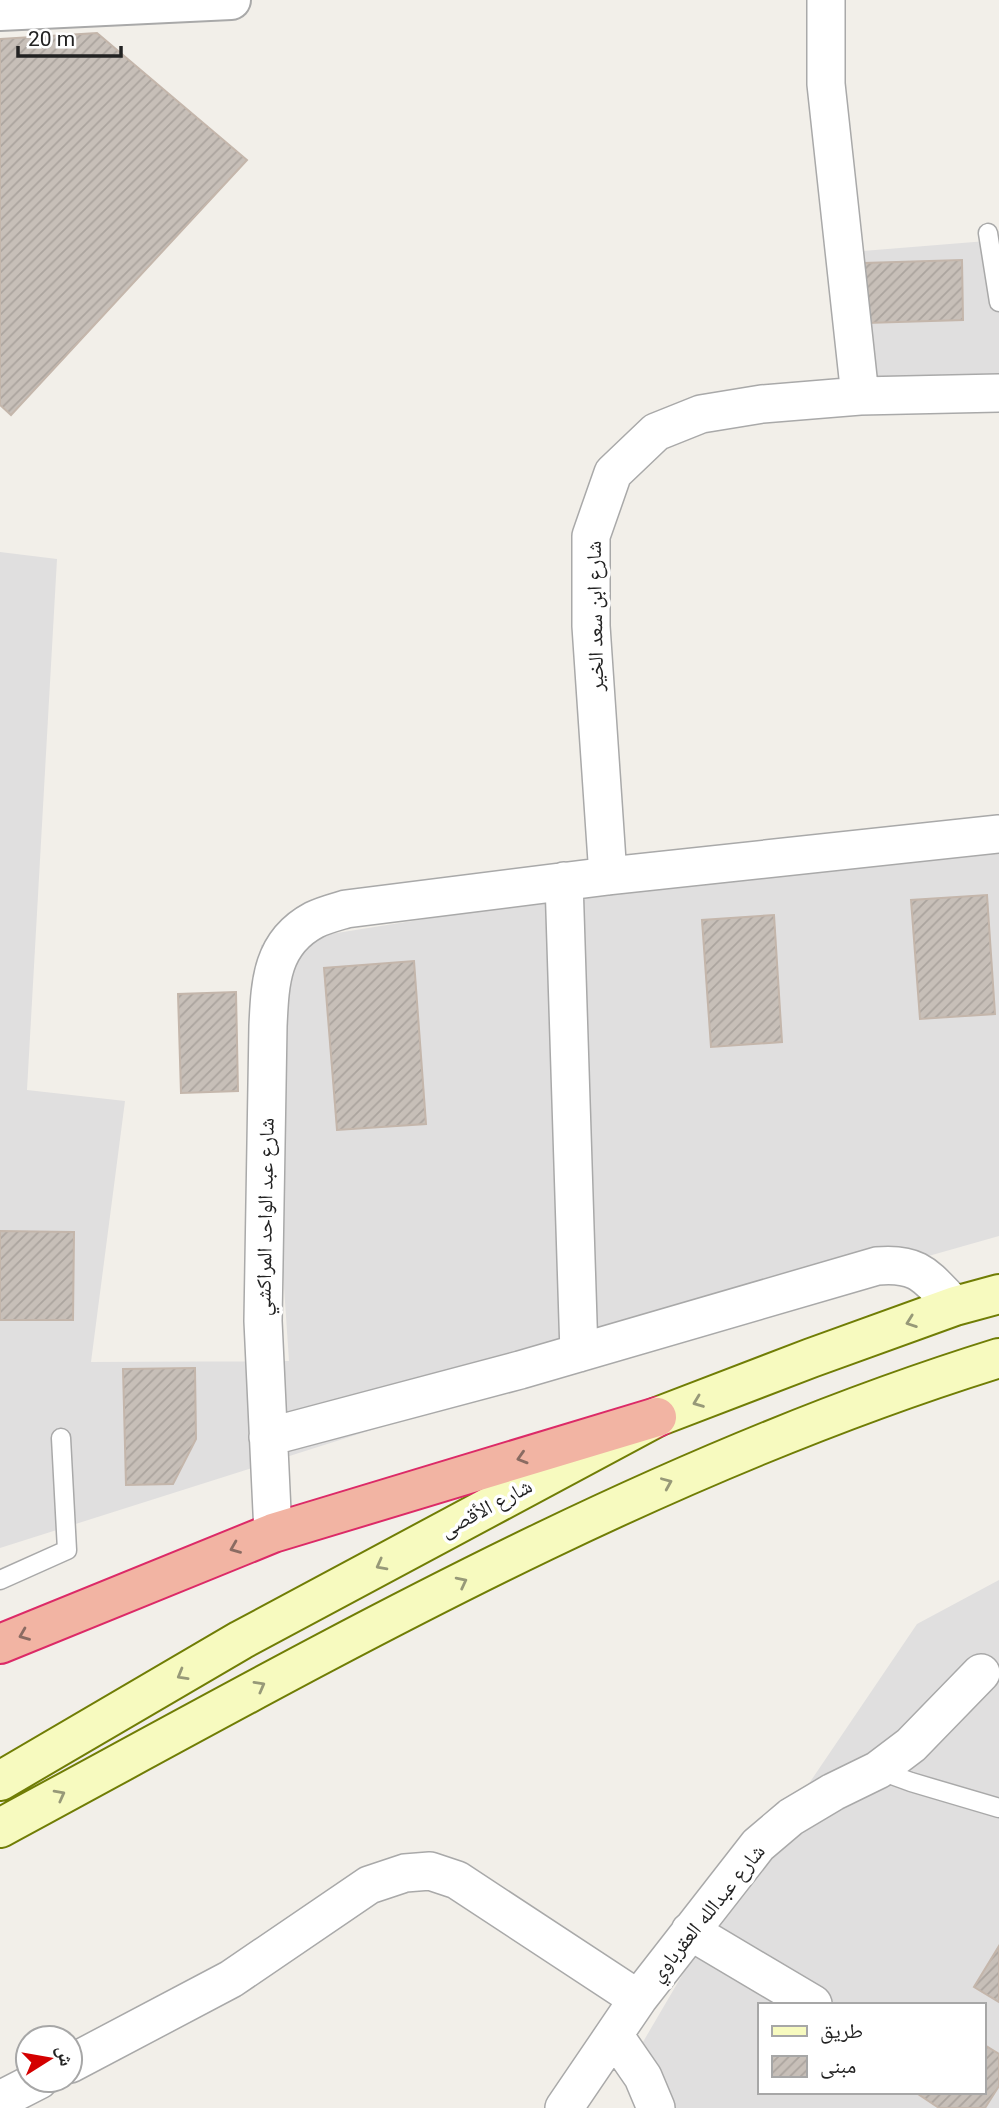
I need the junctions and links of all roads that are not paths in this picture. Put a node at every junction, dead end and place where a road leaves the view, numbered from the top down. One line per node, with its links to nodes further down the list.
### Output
1 (231, 0): 3 (street)
2 (826, 0): 8 (street)
3 (164, 2): 4 (street)
4 (0, 11)
5 (988, 233): 6 (lane)
6 (999, 302)
7 (999, 393): 8 (street, شارع ابن سعد الخير)
8 (860, 396): 10 (street, شارع ابن سعد الخير)
9 (999, 834): 10 (street)
10 (608, 876): 11 (street)
11 (564, 881): 14 (street); 17 (street, شارع عبد الواحد المراكشي)
12 (999, 1294): 13 (main road, شارع الأقصى)
13 (955, 1306): 14 (street); 16 (main road, شارع الأقصى, one-way to 16)
14 (579, 1353): 17 (street)
15 (999, 1358): 26 (main road, one-way to 15)
16 (657, 1417): 19 (highway, one-way to 19); 24 (main road, شارع الأقصى, one-way to 24)
17 (268, 1437): 19 (street, شارع عبد الواحد المراكشي)
18 (61, 1438): 20 (lane)
19 (272, 1533): 21 (highway, one-way to 21)
20 (0, 1580)
21 (0, 1644)
22 (981, 1673): 23 (street, شارع عبدالله العقرباوي)
23 (877, 1770): 25 (lane); 27 (street, شارع عبدالله العقرباوي)
24 (0, 1782)
25 (999, 1808)
26 (0, 1828)
27 (690, 1931): 28 (street, شارع عبدالله العقرباوي); 29 (street)
28 (639, 1999): 30 (street, شارع عبدالله العقرباوي); 31 (street)
29 (811, 2003)
30 (614, 2035): 32 (street, شارع عبدالله العقرباوي); 33 (street)
31 (84, 2057)
32 (564, 2108)
33 (656, 2108)

